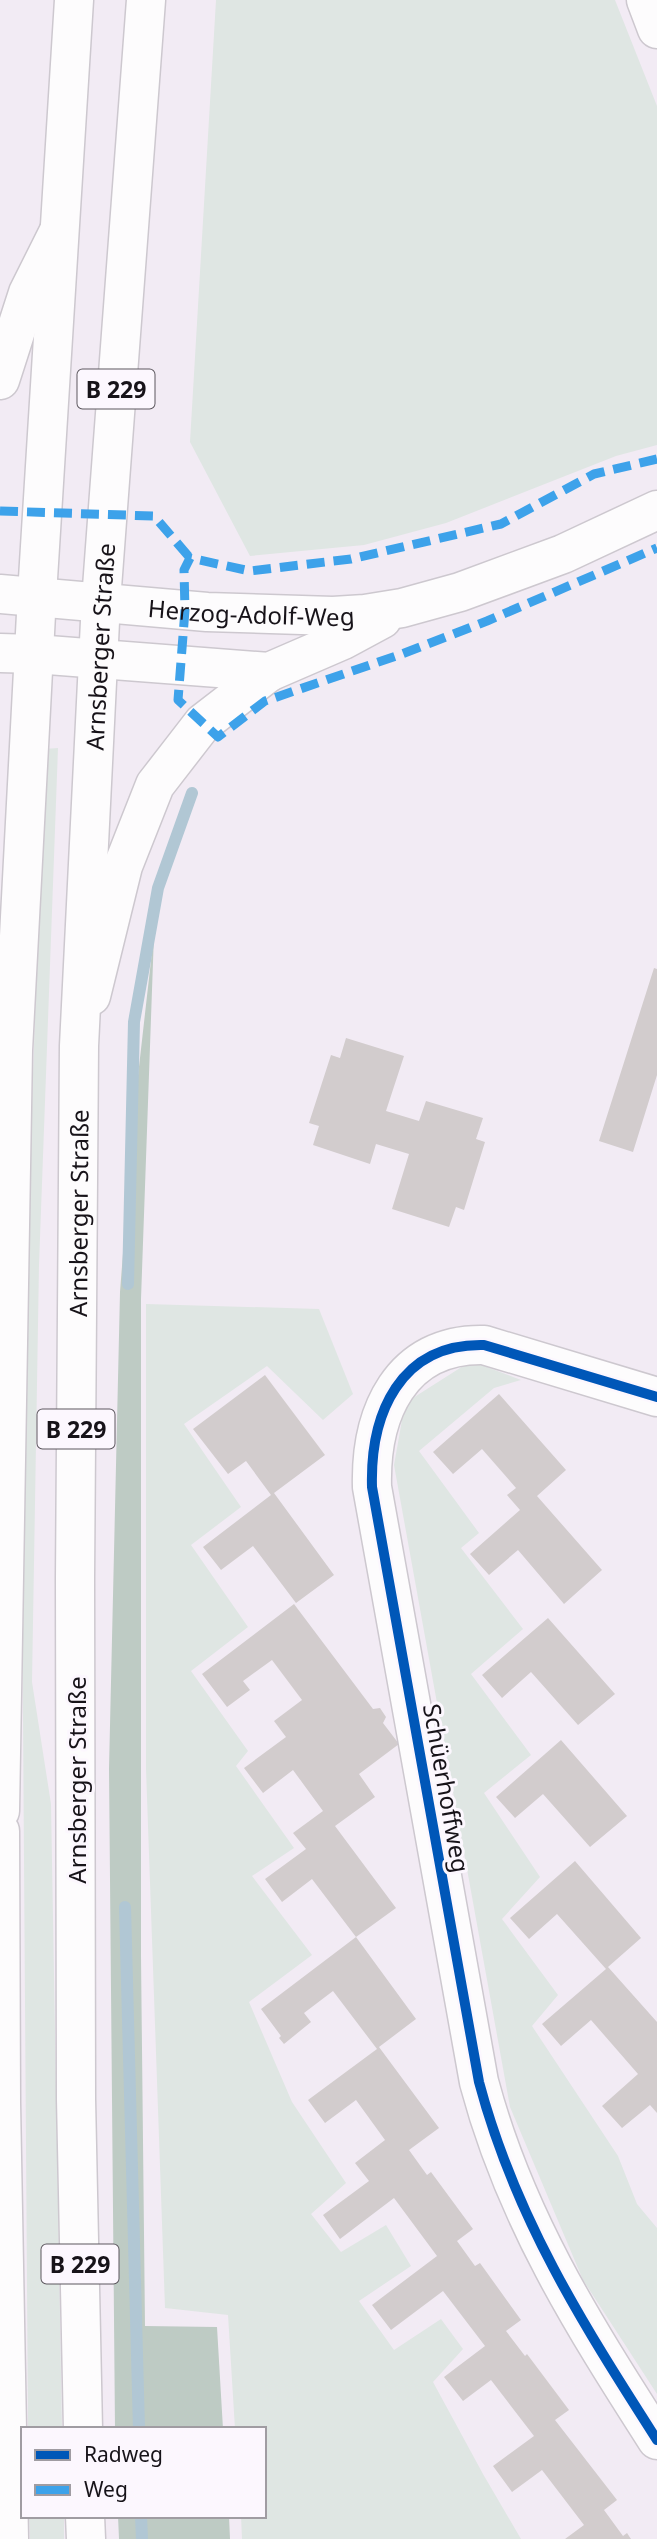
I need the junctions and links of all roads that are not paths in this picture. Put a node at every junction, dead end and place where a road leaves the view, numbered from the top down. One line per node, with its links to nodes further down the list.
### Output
1 (74, 0): 5 (main road, B 229)
2 (146, 0): 9 (main road, Arnsberger Straße / B 229)
3 (646, 0): 4 (main road)
4 (657, 29)
5 (59, 231): 6 (main road); 8 (main road, B 229)
6 (0, 380)
7 (657, 510): 10 (main road, Herzog-Adolf-Weg)
8 (18, 595): 9 (main road, Herzog-Adolf-Weg); 11 (main road, B 229)
9 (101, 601): 10 (main road, Herzog-Adolf-Weg); 12 (main road, Arnsberger Straße / B 229)
10 (402, 608): 13 (main road, Herzog-Adolf-Weg)
11 (17, 653): 12 (main road, Herzog-Adolf-Weg); 16 (main road, B 229)
12 (99, 658): 13 (main road, Herzog-Adolf-Weg); 14 (main road, Arnsberger Straße / B 229)
13 (269, 672): 14 (main road)
14 (79, 1046): 18 (main road, Arnsberger Straße / B 229)
15 (657, 1397): 19 (main road, Schüerhoffweg)
16 (0, 1811)
17 (0, 1831): 21 (main road)
18 (83, 2427)
19 (657, 2440)
20 (85, 2518): 22 (main road)
21 (9, 2539)
22 (86, 2539)

